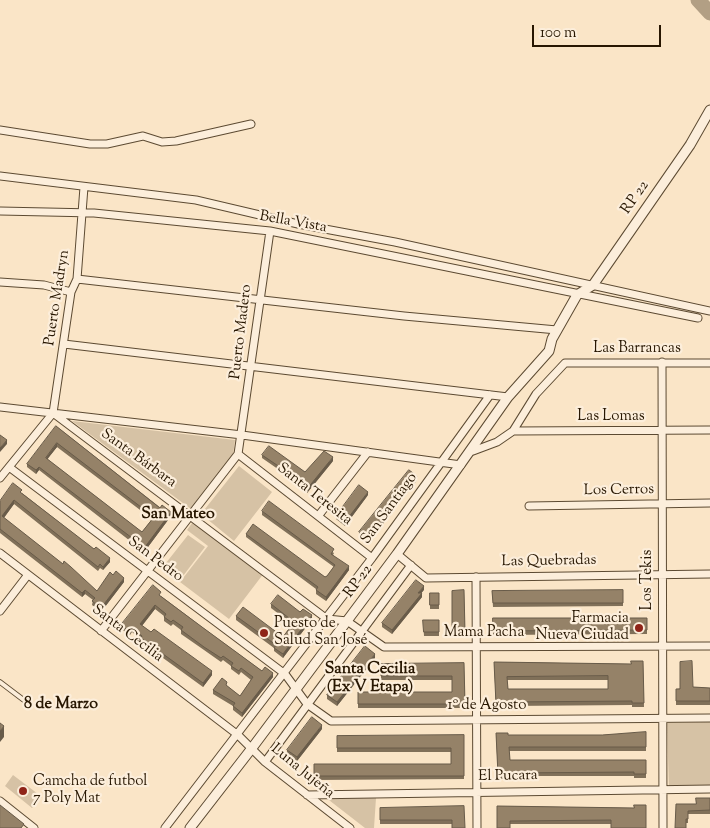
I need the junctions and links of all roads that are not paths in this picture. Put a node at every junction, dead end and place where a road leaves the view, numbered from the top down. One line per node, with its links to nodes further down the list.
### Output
1 (710, 110): 11 (street, RP 22)
2 (250, 124): 3 (street)
3 (0, 130)
4 (0, 176): 5 (street)
5 (84, 187): 7 (street, Puerto Madryn); 11 (street)
6 (0, 211): 7 (street, Bella Vista)
7 (82, 213): 8 (street, Bella Vista); 9 (street, Puerto Madryn)
8 (270, 232): 13 (street, Bella Vista); 14 (street, Puerto Madero)
9 (77, 279): 12 (street, Puerto Madryn); 14 (street)
10 (0, 282): 12 (street)
11 (593, 285): 13 (street, RP 22); 15 (street)
12 (71, 292): 18 (street, Puerto Madryn)
13 (577, 295): 16 (street, Bella Vista); 17 (street)
14 (260, 300): 17 (street); 21 (street, Puerto Madero)
15 (710, 311)
16 (698, 318)
17 (556, 330): 23 (street, RP 22)
18 (64, 344): 21 (street); 25 (street, Puerto Madryn)
19 (662, 362): 20 (street, Las Barrancas); 26 (street, Los Tekis); 28 (street, Las Barrancas)
20 (710, 363)
21 (252, 365): 22 (street); 29 (street, Puerto Madero)
22 (490, 394): 23 (street); 33 (street, San Santiago)
23 (508, 396): 34 (street, RP 22)
24 (0, 407): 25 (street)
25 (53, 413): 29 (street); 35 (street); 40 (street, Santa Bárbara)
26 (662, 430): 27 (street, Las Lomas); 28 (street, Las Lomas); 38 (street, Los Tekis)
27 (710, 430)
28 (513, 431): 30 (street)
29 (242, 435): 31 (street); 32 (street, Puerto Madero)
30 (473, 451)
31 (368, 452): 33 (street); 41 (street)
32 (238, 454): 40 (street); 41 (street, Santa Teresita)
33 (441, 462): 34 (street); 44 (street, San Santiago)
34 (461, 465): 43 (street, RP 22)
35 (9, 467): 36 (street); 46 (street, San Pedro)
36 (0, 478)
37 (710, 503): 38 (street, Los Cerros)
38 (662, 504): 39 (street, Los Cerros); 47 (street, Los Tekis)
39 (529, 506)
40 (191, 515): 46 (street); 52 (street, Santa Bárbara)
41 (319, 515): 44 (street, Santa Teresita)
42 (0, 553): 49 (street, Santa Cecilia)
43 (397, 554): 45 (street, Las Quebradas); 53 (street, RP 22)
44 (372, 558): 52 (street, San Santiago)
45 (411, 565): 50 (street, Las Quebradas); 55 (street)
46 (148, 571): 54 (street); 59 (street, San Pedro)
47 (662, 574): 48 (street, Las Quebradas); 50 (street, Las Quebradas); 56 (street, Los Tekis)
48 (710, 574)
49 (27, 576): 51 (street); 54 (street, Santa Cecilia)
50 (476, 577): 58 (street)
51 (0, 611)
52 (326, 619): 53 (street); 59 (street, San Santiago)
53 (347, 621): 55 (street, Mama Pacha); 61 (street, RP 22)
54 (101, 631): 67 (street, Santa Cecilia)
55 (362, 632): 58 (street, Mama Pacha); 63 (street)
56 (662, 646): 57 (street, Mama Pacha); 58 (street, Mama Pacha); 64 (street, Los Tekis)
57 (710, 646)
58 (476, 647): 66 (street)
59 (285, 674): 61 (street, 1º de Agosto); 67 (street, San Santiago)
60 (0, 682): 62 (lane)
61 (296, 689): 63 (street, 1º de Agosto); 68 (street, RP 22)
62 (28, 704)
63 (308, 704): 66 (street, 1º de Agosto); 69 (street)
64 (663, 718): 65 (street, 1º de Agosto); 66 (street, 1º de Agosto); 71 (street, Los Tekis)
65 (710, 718)
66 (476, 720): 72 (street)
67 (238, 735): 68 (street, Luna Jujeña); 76 (street, San Santiago)
68 (252, 748): 69 (street, Luna Jujeña); 77 (street, RP 22)
69 (265, 762): 73 (street, Luna Jujeña)
70 (710, 788): 71 (street, El Pucara)
71 (664, 789): 72 (street, El Pucara); 80 (street, Los Tekis)
72 (476, 791): 73 (street, El Pucara); 79 (street)
73 (307, 795): 78 (street, Luna Jujeña)
74 (0, 801): 75 (street)
75 (34, 828)
76 (165, 828)
77 (190, 828)
78 (350, 828)
79 (477, 828)
80 (663, 828)

